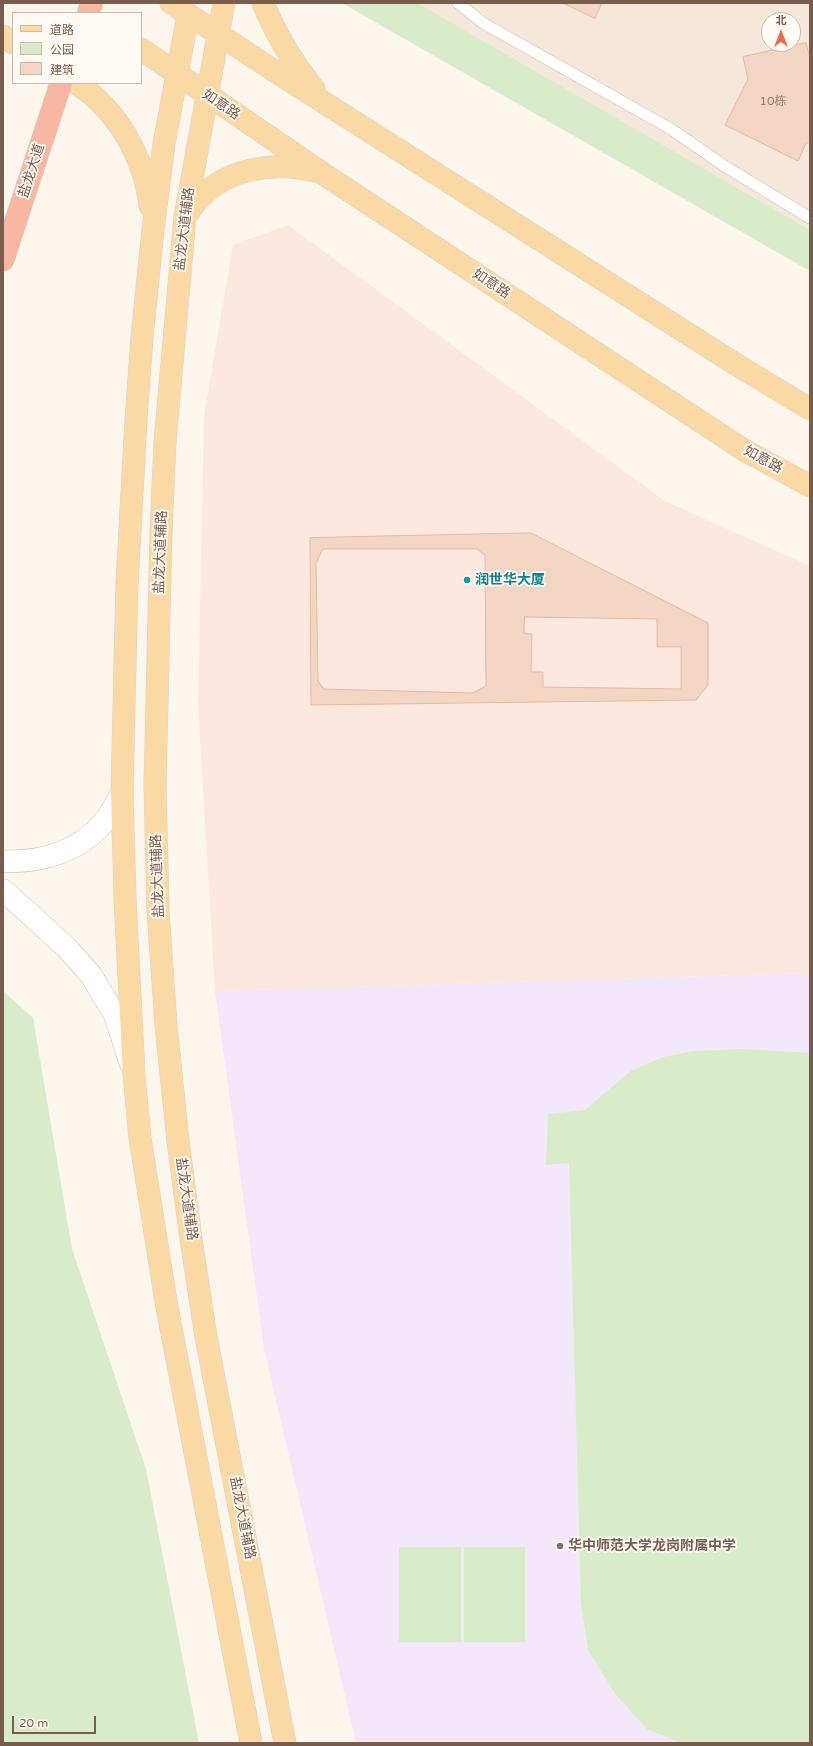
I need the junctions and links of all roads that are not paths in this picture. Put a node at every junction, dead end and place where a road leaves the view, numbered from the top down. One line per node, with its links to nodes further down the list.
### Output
1 (85, 3): 6 (main road)
2 (224, 3): 7 (main road, 盐龙大道辅路)
3 (263, 3): 15 (main road)
4 (458, 3): 18 (lane)
5 (179, 9): 7 (main road); 11 (main road)
6 (96, 12)
7 (218, 34): 14 (main road, 盐龙大道辅路); 15 (main road)
8 (3, 36): 9 (main road)
9 (12, 42)
10 (142, 50): 11 (main road, 如意路)
11 (177, 75): 14 (main road, 如意路); 19 (main road)
12 (61, 84): 20 (highway, 盐龙大道)
13 (77, 84): 19 (main road)
14 (207, 95): 16 (main road, 如意路); 17 (main road, 盐龙大道辅路)
15 (328, 105): 21 (main road)
16 (322, 173): 17 (main road); 22 (main road, 如意路)
17 (185, 217): 28 (main road, 盐龙大道辅路)
18 (810, 218)
19 (153, 230): 23 (main road)
20 (3, 260)
21 (810, 409)
22 (810, 486)
23 (122, 793): 24 (street); 26 (main road)
24 (3, 861)
25 (3, 890): 26 (street)
26 (134, 1075): 27 (main road)
27 (251, 1743)
28 (285, 1743)

